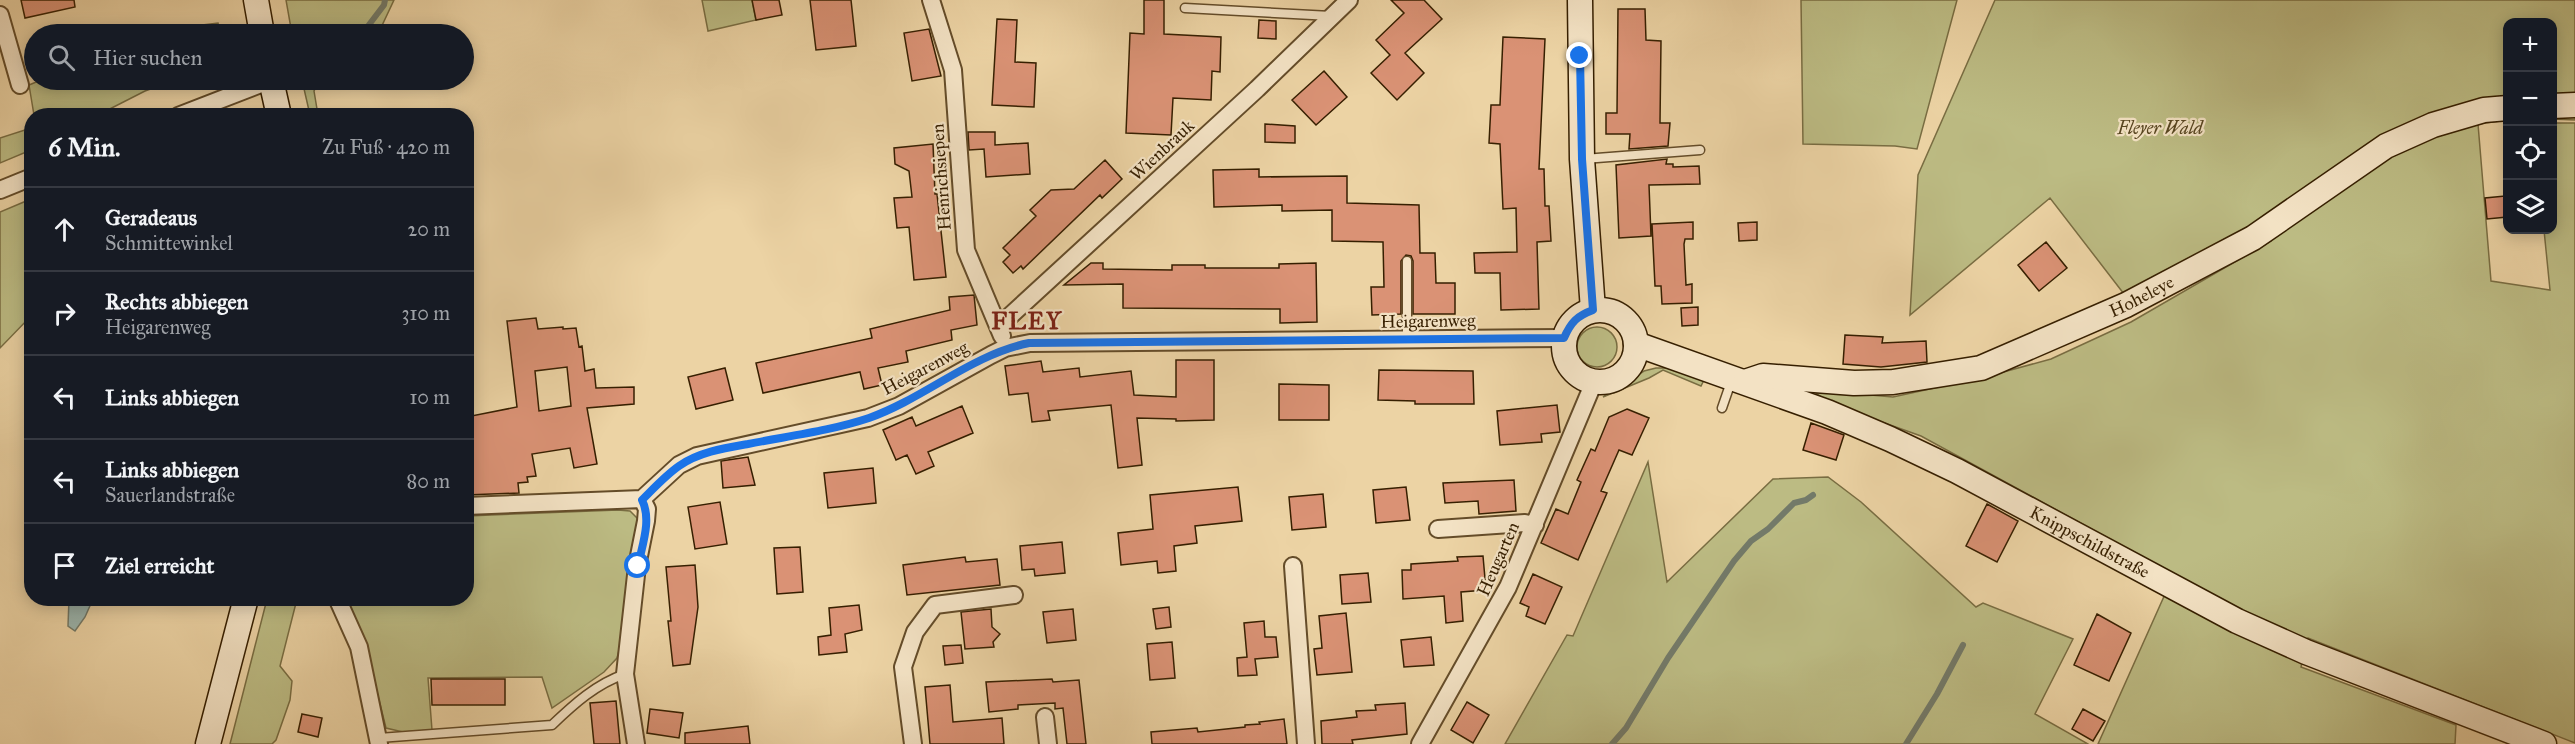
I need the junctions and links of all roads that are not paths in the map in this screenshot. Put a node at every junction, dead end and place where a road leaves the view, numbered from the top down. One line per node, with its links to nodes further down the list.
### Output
1 (256, 0): 8 (street)
2 (931, 0): 23 (street, Henrichsiepen)
3 (1349, 0): 7 (street, Wienbrauk)
4 (1580, 0): 18 (street)
5 (1185, 8): 7 (lane)
6 (0, 15): 9 (street)
7 (1332, 16): 23 (street, Wienbrauk)
8 (260, 24)
9 (20, 85)
10 (245, 90): 14 (street)
11 (273, 90): 15 (street)
12 (2575, 105): 13 (street)
13 (2557, 106)
14 (199, 108)
15 (277, 108)
16 (2503, 108): 28 (street, Hoheleye)
17 (1700, 150): 18 (lane)
18 (1582, 159): 22 (street)
19 (24, 180): 20 (street)
20 (0, 190)
21 (1407, 261): 25 (lane)
22 (1593, 310): 24 (street); 26 (street)
23 (999, 326): 27 (street, Henrichsiepen)
24 (1564, 338): 25 (street, Heigarenweg); 29 (street)
25 (1407, 341): 27 (street, Heigarenweg)
26 (1636, 344): 28 (street, Knippschildstraße); 29 (street)
27 (1005, 348): 31 (street, Heigarenweg)
28 (1738, 381): 30 (lane); 48 (street, Knippschildstraße)
29 (1594, 382): 33 (street, Heugarten)
30 (1722, 408)
31 (642, 500): 32 (street); 39 (street)
32 (474, 506)
33 (1535, 525): 34 (street); 47 (street, Heugarten)
34 (1437, 529)
35 (1293, 566): 46 (street)
36 (1014, 595): 44 (street)
37 (244, 606): 42 (street)
38 (341, 606): 41 (street)
39 (625, 674): 41 (lane); 43 (street)
40 (1045, 717): 45 (street)
41 (379, 741)
42 (208, 744)
43 (636, 744)
44 (913, 744)
45 (1048, 744)
46 (1305, 744)
47 (1420, 744)
48 (2544, 744)

